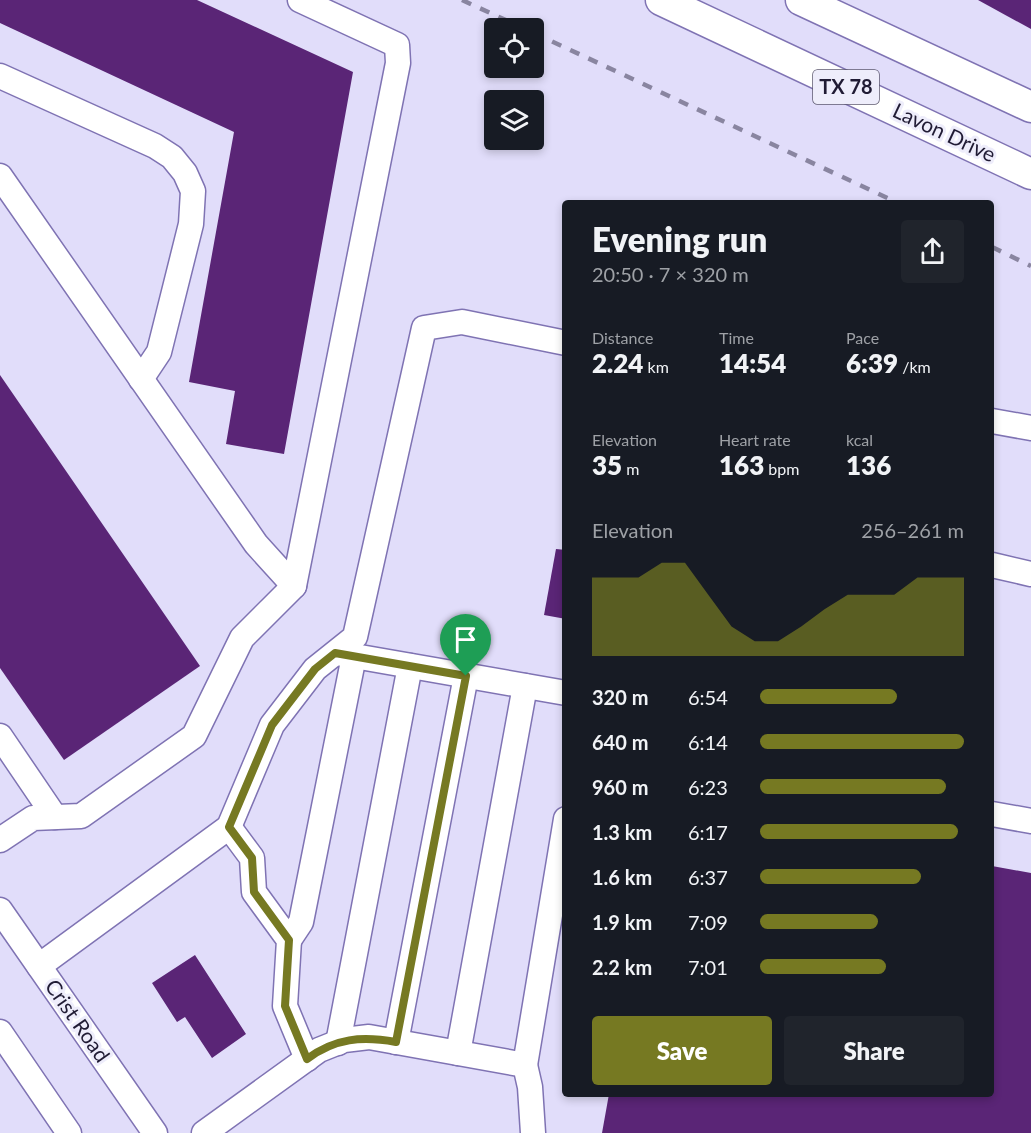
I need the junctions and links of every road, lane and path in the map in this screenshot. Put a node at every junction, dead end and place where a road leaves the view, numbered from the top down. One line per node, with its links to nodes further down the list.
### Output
1 (300, 0): 14 (street)
2 (661, 0): 6 (main road, Lavon Drive / TX 78)
3 (801, 0): 5 (main road, TX 78)
4 (0, 76): 9 (street)
5 (1031, 107)
6 (1031, 174)
7 (0, 176): 9 (street)
8 (562, 342): 15 (street)
9 (141, 379): 14 (street)
10 (994, 421): 11 (street)
11 (1031, 428)
12 (994, 565): 13 (street)
13 (1031, 574)
14 (294, 586): 22 (street)
15 (344, 654): 16 (street); 24 (street); 28 (street)
16 (410, 666): 17 (street); 32 (street)
17 (466, 676): 18 (street); 31 (street)
18 (525, 686): 19 (street); 33 (street)
19 (562, 692)
20 (0, 736): 22 (street)
21 (994, 813): 23 (street)
22 (55, 817): 25 (street)
23 (1031, 821)
24 (229, 827): 28 (street); 29 (street)
25 (0, 840)
26 (562, 843): 35 (street)
27 (0, 910): 29 (street, Crist Road)
28 (289, 940): 34 (street)
29 (39, 966): 37 (street, Crist Road)
30 (0, 1032): 36 (street)
31 (396, 1042): 32 (street); 33 (street)
32 (338, 1043): 34 (street)
33 (458, 1053): 35 (street)
34 (307, 1059): 38 (street)
35 (525, 1065): 39 (street)
36 (69, 1133)
37 (155, 1133)
38 (204, 1133)
39 (533, 1133)

